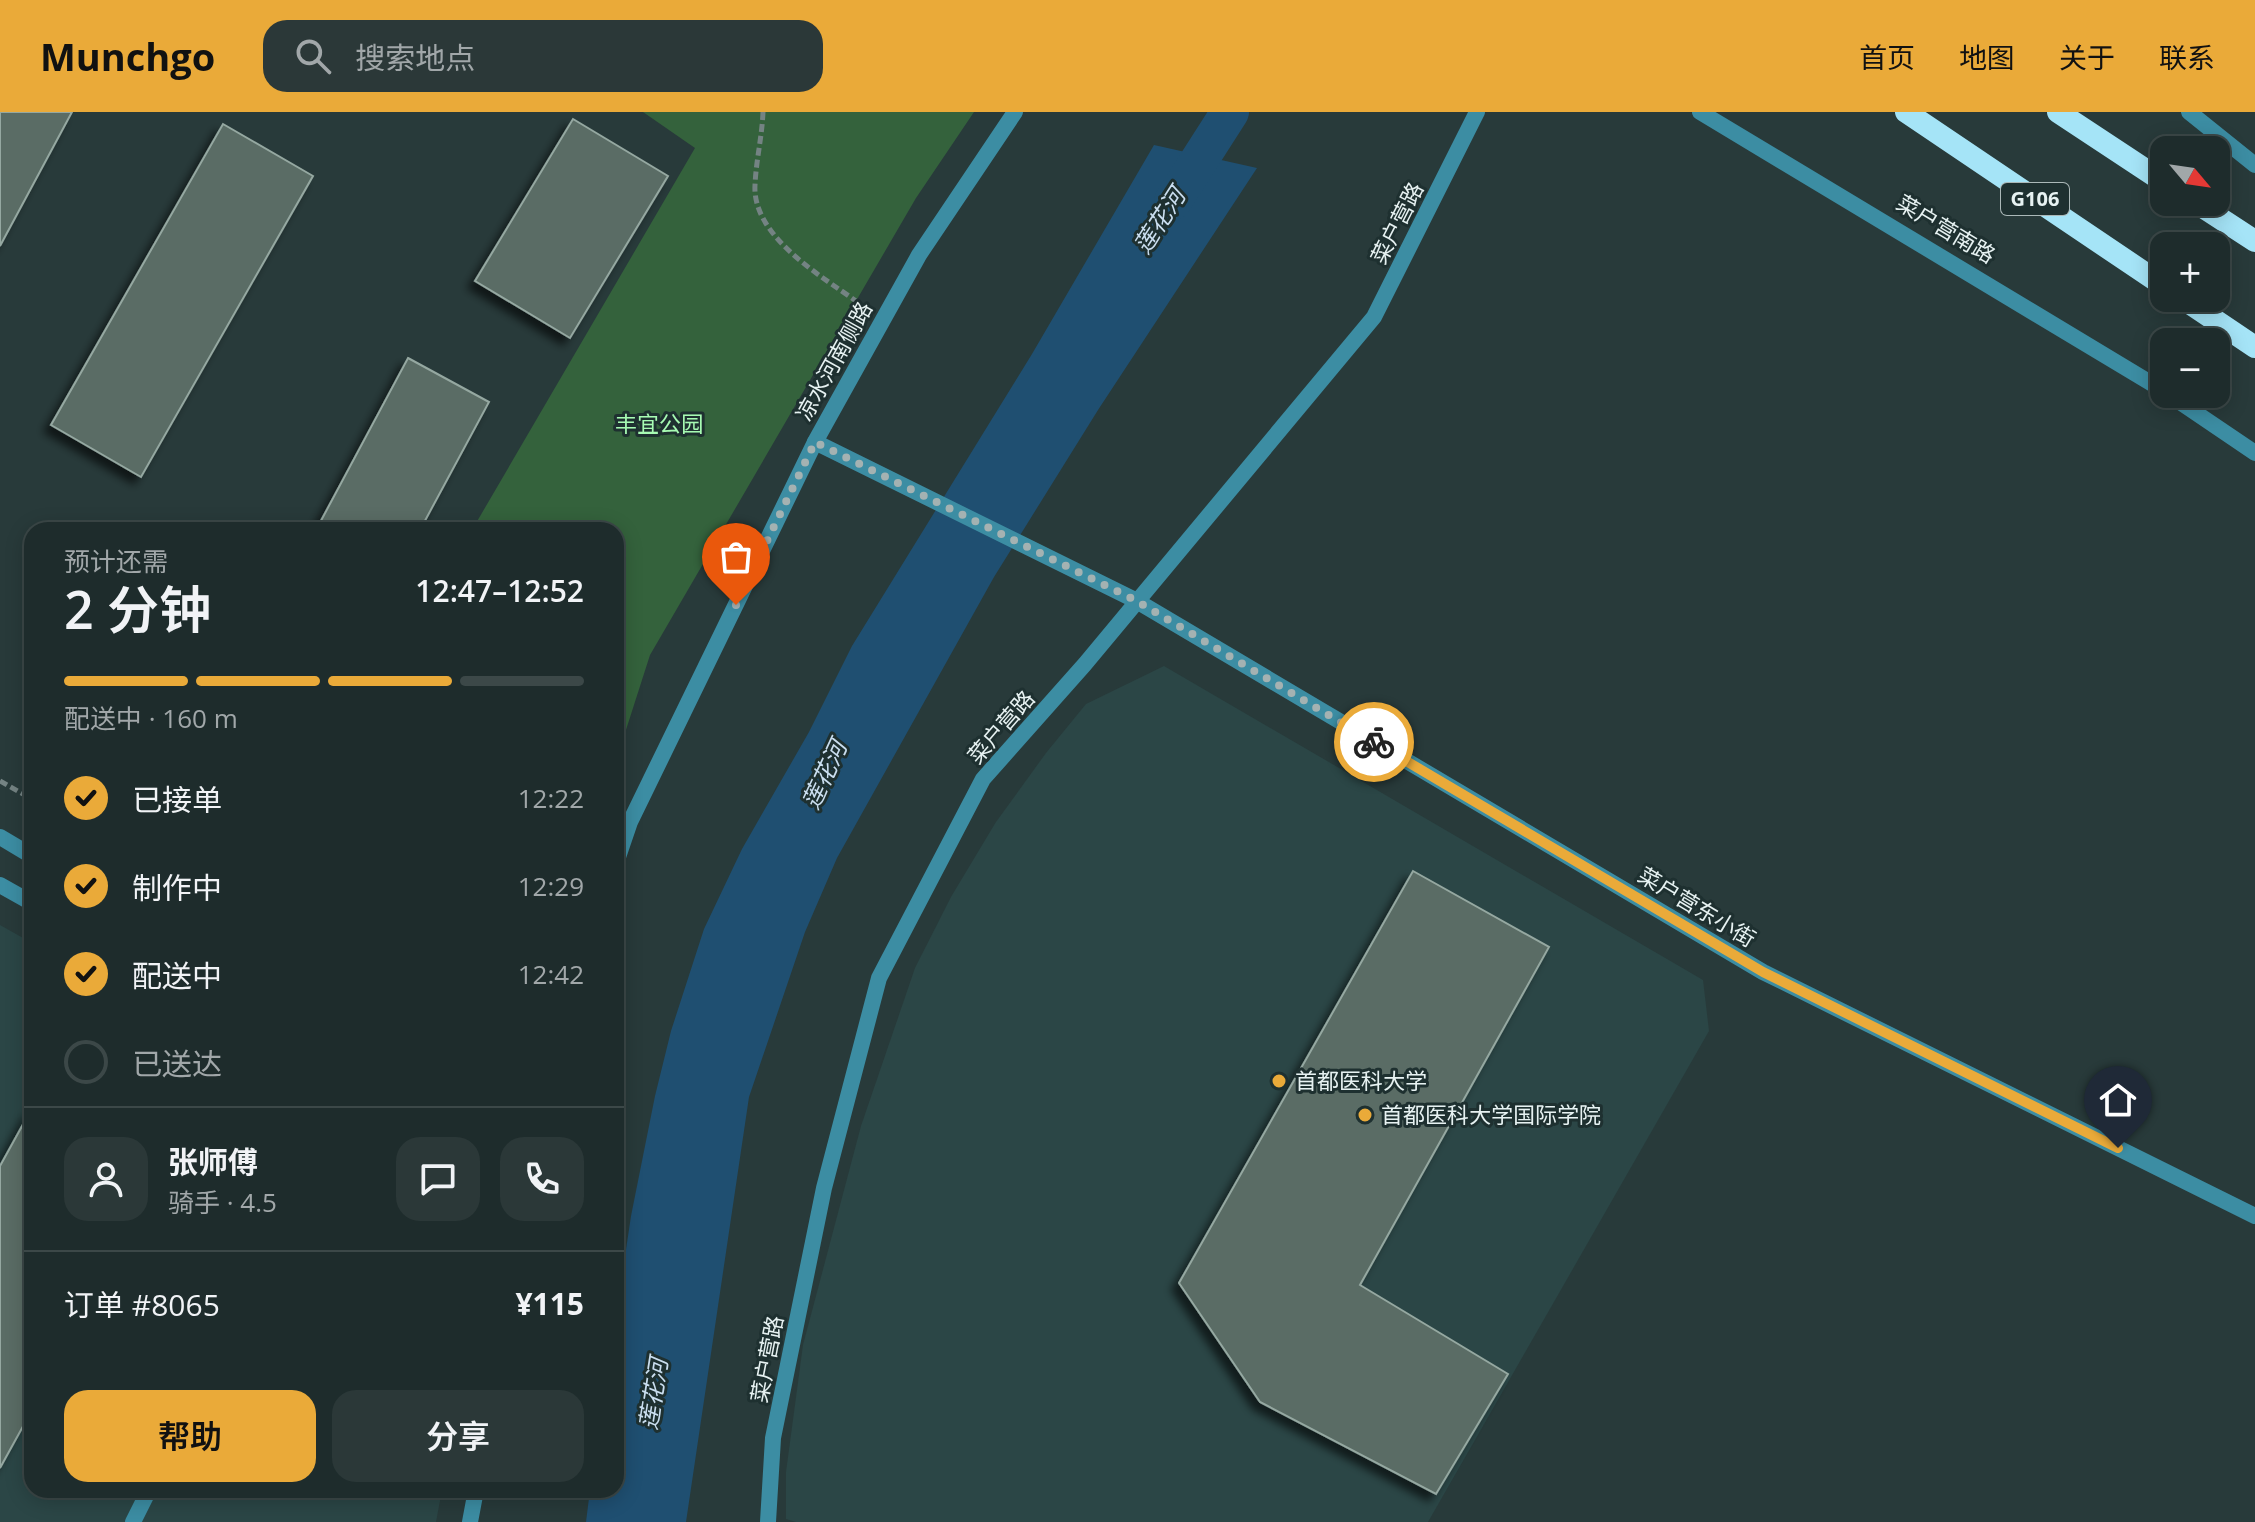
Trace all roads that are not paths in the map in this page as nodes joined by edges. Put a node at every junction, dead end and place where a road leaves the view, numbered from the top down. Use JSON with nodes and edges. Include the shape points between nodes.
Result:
{"nodes":[{"id":1,"x":1015,"y":112,"type":"edge"},
{"id":2,"x":1477,"y":112,"type":"edge"},
{"id":3,"x":1700,"y":112,"type":"edge"},
{"id":4,"x":1906,"y":112,"type":"edge"},
{"id":5,"x":2058,"y":112,"type":"edge"},
{"id":6,"x":2189,"y":112,"type":"edge"},
{"id":7,"x":2255,"y":165,"type":"edge"},
{"id":8,"x":2150,"y":173,"type":"edge"},
{"id":9,"x":2217,"y":216,"type":"edge"},
{"id":10,"x":2255,"y":241,"type":"edge"},
{"id":11,"x":2150,"y":277,"type":"edge"},
{"id":12,"x":2203,"y":312,"type":"edge"},
{"id":13,"x":2255,"y":347,"type":"edge"},
{"id":14,"x":2150,"y":383,"type":"edge"},
{"id":15,"x":2188,"y":408,"type":"edge"},
{"id":16,"x":815,"y":442,"type":"junction"},
{"id":17,"x":2255,"y":453,"type":"edge"},
{"id":18,"x":1135,"y":600,"type":"junction"},
{"id":19,"x":0,"y":837,"type":"edge"},
{"id":20,"x":624,"y":840,"type":"edge"},
{"id":21,"x":24,"y":851,"type":"edge"},
{"id":22,"x":0,"y":885,"type":"edge"},
{"id":23,"x":24,"y":898,"type":"edge"},
{"id":24,"x":2255,"y":1216,"type":"edge"},
{"id":25,"x":145,"y":1498,"type":"edge"},
{"id":26,"x":474,"y":1498,"type":"edge"},
{"id":27,"x":133,"y":1522,"type":"edge"},
{"id":28,"x":470,"y":1522,"type":"edge"},
{"id":29,"x":768,"y":1522,"type":"edge"}],
"edges":[{"from":1,"to":16,"type":"street","name":"凉水河南侧路","via":[[919,255]]},
{"from":2,"to":18,"type":"street","name":"菜户营路","via":[[1374,317]]},
{"from":3,"to":14,"type":"street","name":"菜户营南路"},
{"from":4,"to":11,"type":"highway","number":"G106"},
{"from":5,"to":8,"type":"highway"},
{"from":6,"to":7,"type":"street"},
{"from":9,"to":10,"type":"highway"},
{"from":12,"to":13,"type":"highway"},
{"from":15,"to":17,"type":"street","name":"菜户营南路"},
{"from":16,"to":18,"type":"street","name":"菜户营东小街"},
{"from":16,"to":20,"type":"street","name":"凉水河南侧路"},
{"from":18,"to":24,"type":"street","name":"菜户营东小街","via":[[1763,972]]},
{"from":18,"to":29,"type":"street","name":"菜户营路","via":[[983,779],[879,978],[817,1219],[773,1438]]},
{"from":19,"to":21,"type":"street"},
{"from":22,"to":23,"type":"street"},
{"from":25,"to":27,"type":"street"},
{"from":26,"to":28,"type":"street"}]}
